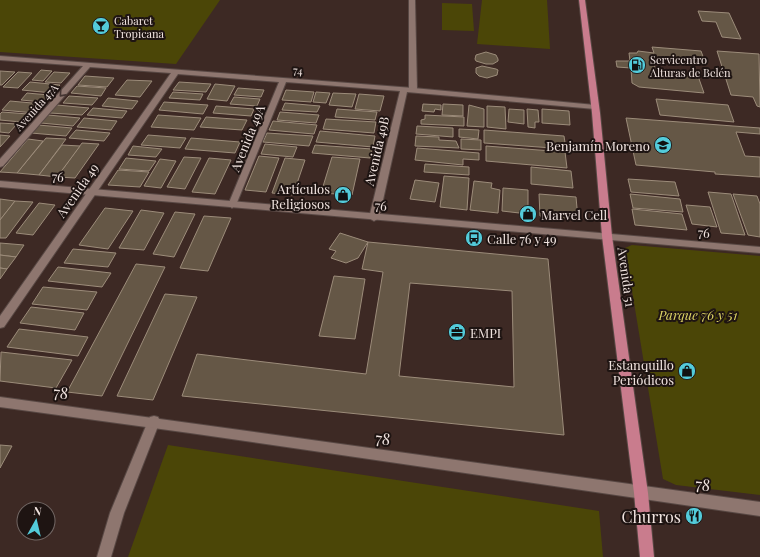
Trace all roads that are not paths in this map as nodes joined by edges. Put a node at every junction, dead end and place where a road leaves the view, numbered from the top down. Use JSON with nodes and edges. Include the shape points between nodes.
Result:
{"nodes":[{"id":1,"x":412,"y":0,"type":"edge"},
{"id":2,"x":582,"y":0,"type":"edge"},
{"id":3,"x":1,"y":59,"type":"edge"},
{"id":4,"x":88,"y":65,"type":"junction"},
{"id":5,"x":176,"y":72,"type":"junction"},
{"id":6,"x":283,"y":80,"type":"junction"},
{"id":7,"x":404,"y":90,"type":"junction"},
{"id":8,"x":413,"y":90,"type":"junction"},
{"id":9,"x":595,"y":107,"type":"junction"},
{"id":10,"x":0,"y":164,"type":"edge"},
{"id":11,"x":0,"y":184,"type":"edge"},
{"id":12,"x":92,"y":192,"type":"junction"},
{"id":13,"x":232,"y":205,"type":"junction"},
{"id":14,"x":374,"y":218,"type":"junction"},
{"id":15,"x":607,"y":236,"type":"junction"},
{"id":16,"x":760,"y":250,"type":"edge"},
{"id":17,"x":0,"y":324,"type":"edge"},
{"id":18,"x":0,"y":402,"type":"edge"},
{"id":19,"x":154,"y":421,"type":"junction"},
{"id":20,"x":640,"y":493,"type":"junction"},
{"id":21,"x":760,"y":509,"type":"edge"},
{"id":22,"x":104,"y":557,"type":"edge"},
{"id":23,"x":647,"y":557,"type":"edge"}],
"edges":[{"from":1,"to":8,"type":"street"},
{"from":2,"to":9,"type":"main road","name":"Avenida 51"},
{"from":3,"to":4,"type":"street","name":"74"},
{"from":4,"to":5,"type":"street","name":"74"},
{"from":4,"to":10,"type":"street","name":"Avenida 47A","one_way":true},
{"from":5,"to":6,"type":"street","name":"74"},
{"from":5,"to":12,"type":"street","name":"Avenida 49"},
{"from":6,"to":7,"type":"street","name":"74"},
{"from":6,"to":13,"type":"street","name":"Avenida 49A"},
{"from":7,"to":8,"type":"street","name":"74"},
{"from":7,"to":14,"type":"street","name":"Avenida 49B"},
{"from":8,"to":9,"type":"street","name":"74"},
{"from":9,"to":15,"type":"main road","name":"Avenida 51"},
{"from":11,"to":12,"type":"street","name":"76"},
{"from":12,"to":13,"type":"street","name":"76"},
{"from":12,"to":17,"type":"street","name":"Avenida 49"},
{"from":13,"to":14,"type":"street","name":"76"},
{"from":14,"to":15,"type":"street","name":"76"},
{"from":15,"to":16,"type":"street","name":"76"},
{"from":15,"to":20,"type":"main road","name":"Avenida 51"},
{"from":18,"to":19,"type":"street","name":"78"},
{"from":19,"to":20,"type":"street","name":"78"},
{"from":19,"to":22,"type":"street","via":[[117,513]]},
{"from":20,"to":21,"type":"street","name":"78"},
{"from":20,"to":23,"type":"main road","name":"Avenida 51"}]}
